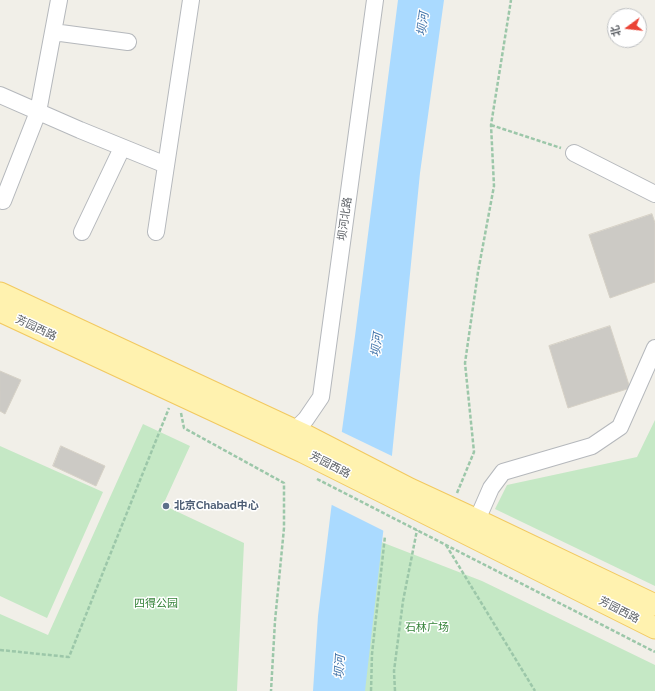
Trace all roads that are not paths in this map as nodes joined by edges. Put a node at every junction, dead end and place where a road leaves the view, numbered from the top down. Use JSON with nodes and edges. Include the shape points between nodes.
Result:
{"nodes":[{"id":1,"x":59,"y":0,"type":"edge"},
{"id":2,"x":191,"y":0,"type":"edge"},
{"id":3,"x":375,"y":0,"type":"edge"},
{"id":4,"x":53,"y":32,"type":"junction"},
{"id":5,"x":128,"y":42,"type":"dead end"},
{"id":6,"x":0,"y":95,"type":"edge"},
{"id":7,"x":38,"y":112,"type":"junction"},
{"id":8,"x":122,"y":148,"type":"junction"},
{"id":9,"x":574,"y":153,"type":"road end"},
{"id":10,"x":166,"y":166,"type":"junction"},
{"id":11,"x":655,"y":194,"type":"edge"},
{"id":12,"x":3,"y":201,"type":"dead end"},
{"id":13,"x":82,"y":232,"type":"dead end"},
{"id":14,"x":156,"y":232,"type":"dead end"},
{"id":15,"x":0,"y":293,"type":"edge"},
{"id":16,"x":0,"y":312,"type":"edge"},
{"id":17,"x":655,"y":348,"type":"edge"},
{"id":18,"x":302,"y":439,"type":"junction"},
{"id":19,"x":403,"y":504,"type":"junction"},
{"id":20,"x":477,"y":520,"type":"junction"},
{"id":21,"x":655,"y":605,"type":"edge"},
{"id":22,"x":655,"y":628,"type":"edge"}],
"edges":[{"from":1,"to":4,"type":"street"},
{"from":2,"to":10,"type":"street"},
{"from":3,"to":18,"type":"street","name":"坝河北路","via":[[320,397],[306,419]]},
{"from":4,"to":5,"type":"street"},
{"from":4,"to":7,"type":"street"},
{"from":6,"to":7,"type":"street"},
{"from":7,"to":8,"type":"street"},
{"from":7,"to":12,"type":"street"},
{"from":8,"to":10,"type":"street"},
{"from":8,"to":13,"type":"street"},
{"from":9,"to":11,"type":"street"},
{"from":10,"to":14,"type":"street"},
{"from":15,"to":18,"type":"main road","name":"芳园西路"},
{"from":16,"to":18,"type":"main road","name":"芳园西路","via":[[176,393]]},
{"from":17,"to":20,"type":"street","via":[[620,426],[592,446],[503,472],[492,488]]},
{"from":18,"to":19,"type":"main road","name":"芳园西路"},
{"from":19,"to":20,"type":"main road","name":"芳园西路","via":[[450,508]]},
{"from":19,"to":22,"type":"main road","name":"芳园西路"},
{"from":20,"to":21,"type":"main road","name":"芳园西路"}]}
